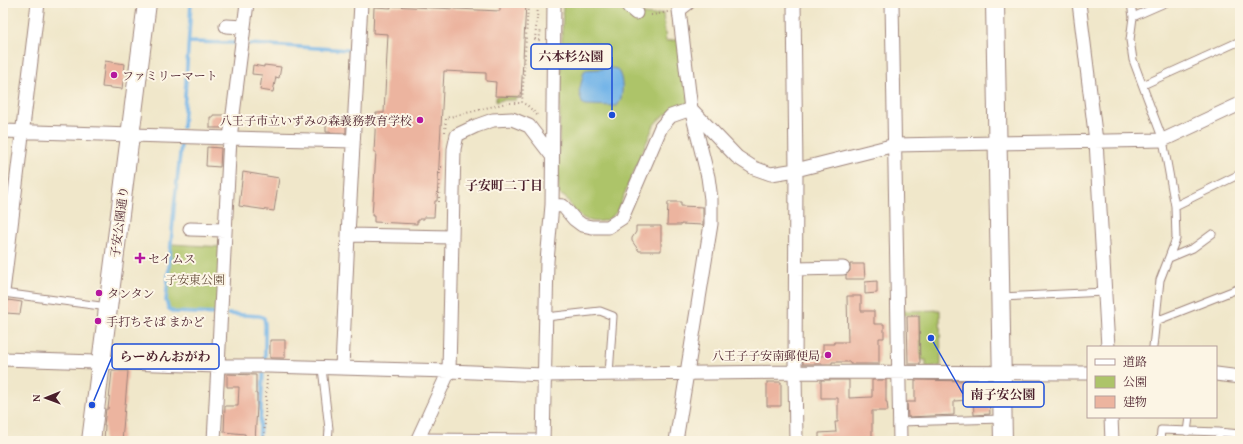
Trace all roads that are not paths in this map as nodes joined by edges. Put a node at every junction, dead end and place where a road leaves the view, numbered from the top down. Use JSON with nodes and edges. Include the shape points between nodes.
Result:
{"nodes":[{"id":1,"x":38,"y":3,"type":"edge"},
{"id":2,"x":148,"y":3,"type":"edge"},
{"id":3,"x":247,"y":3,"type":"edge"},
{"id":4,"x":361,"y":3,"type":"edge"},
{"id":5,"x":626,"y":3,"type":"edge"},
{"id":6,"x":794,"y":3,"type":"edge"},
{"id":7,"x":892,"y":3,"type":"edge"},
{"id":8,"x":995,"y":3,"type":"edge"},
{"id":9,"x":1078,"y":3,"type":"edge"},
{"id":10,"x":1131,"y":3,"type":"edge"},
{"id":11,"x":1166,"y":3,"type":"edge"},
{"id":12,"x":550,"y":5,"type":"edge"},
{"id":13,"x":678,"y":8,"type":"edge"},
{"id":14,"x":636,"y":13,"type":"road end"},
{"id":15,"x":1133,"y":17,"type":"junction"},
{"id":16,"x":226,"y":26,"type":"dead end"},
{"id":17,"x":244,"y":26,"type":"junction"},
{"id":18,"x":1240,"y":41,"type":"edge"},
{"id":19,"x":1143,"y":85,"type":"junction"},
{"id":20,"x":1240,"y":104,"type":"edge"},
{"id":21,"x":691,"y":109,"type":"junction"},
{"id":22,"x":22,"y":131,"type":"junction"},
{"id":23,"x":3,"y":132,"type":"edge"},
{"id":24,"x":131,"y":136,"type":"junction"},
{"id":25,"x":230,"y":138,"type":"junction"},
{"id":26,"x":1163,"y":140,"type":"junction"},
{"id":27,"x":353,"y":141,"type":"junction"},
{"id":28,"x":1096,"y":141,"type":"junction"},
{"id":29,"x":997,"y":143,"type":"junction"},
{"id":30,"x":895,"y":145,"type":"junction"},
{"id":31,"x":552,"y":156,"type":"junction"},
{"id":32,"x":796,"y":170,"type":"junction"},
{"id":33,"x":1240,"y":174,"type":"edge"},
{"id":34,"x":552,"y":205,"type":"junction"},
{"id":35,"x":1175,"y":206,"type":"junction"},
{"id":36,"x":190,"y":229,"type":"dead end"},
{"id":37,"x":225,"y":230,"type":"junction"},
{"id":38,"x":1212,"y":234,"type":"dead end"},
{"id":39,"x":348,"y":235,"type":"junction"},
{"id":40,"x":452,"y":237,"type":"junction"},
{"id":41,"x":6,"y":248,"type":"edge"},
{"id":42,"x":1169,"y":258,"type":"junction"},
{"id":43,"x":843,"y":268,"type":"dead end"},
{"id":44,"x":796,"y":269,"type":"junction"},
{"id":45,"x":1240,"y":288,"type":"edge"},
{"id":46,"x":1105,"y":292,"type":"junction"},
{"id":47,"x":3,"y":293,"type":"edge"},
{"id":48,"x":1000,"y":297,"type":"junction"},
{"id":49,"x":108,"y":307,"type":"junction"},
{"id":50,"x":546,"y":317,"type":"junction"},
{"id":51,"x":1156,"y":321,"type":"junction"},
{"id":52,"x":1108,"y":346,"type":"edge"},
{"id":53,"x":1153,"y":346,"type":"edge"},
{"id":54,"x":3,"y":359,"type":"edge"},
{"id":55,"x":101,"y":361,"type":"junction"},
{"id":56,"x":218,"y":366,"type":"junction"},
{"id":57,"x":322,"y":368,"type":"junction"},
{"id":58,"x":342,"y":368,"type":"junction"},
{"id":59,"x":449,"y":371,"type":"junction"},
{"id":60,"x":795,"y":372,"type":"junction"},
{"id":61,"x":1002,"y":372,"type":"junction"},
{"id":62,"x":898,"y":373,"type":"junction"},
{"id":63,"x":1087,"y":373,"type":"edge"},
{"id":64,"x":609,"y":374,"type":"junction"},
{"id":65,"x":688,"y":374,"type":"junction"},
{"id":66,"x":1217,"y":374,"type":"edge"},
{"id":67,"x":544,"y":375,"type":"junction"},
{"id":68,"x":1240,"y":377,"type":"edge"},
{"id":69,"x":1111,"y":418,"type":"edge"},
{"id":70,"x":1189,"y":418,"type":"edge"},
{"id":71,"x":1002,"y":419,"type":"junction"},
{"id":72,"x":899,"y":422,"type":"junction"},
{"id":73,"x":1187,"y":432,"type":"junction"},
{"id":74,"x":1219,"y":432,"type":"junction"},
{"id":75,"x":1240,"y":434,"type":"edge"},
{"id":76,"x":418,"y":439,"type":"edge"},
{"id":77,"x":543,"y":440,"type":"edge"},
{"id":78,"x":91,"y":441,"type":"edge"},
{"id":79,"x":214,"y":441,"type":"edge"},
{"id":80,"x":328,"y":441,"type":"edge"},
{"id":81,"x":676,"y":441,"type":"edge"},
{"id":82,"x":796,"y":441,"type":"edge"},
{"id":83,"x":900,"y":441,"type":"edge"},
{"id":84,"x":1003,"y":441,"type":"edge"},
{"id":85,"x":1112,"y":441,"type":"edge"},
{"id":86,"x":1160,"y":441,"type":"edge"},
{"id":87,"x":1218,"y":441,"type":"edge"}],
"edges":[{"from":1,"to":22,"type":"street"},
{"from":2,"to":24,"type":"street","name":"子安公園通り"},
{"from":3,"to":17,"type":"street"},
{"from":4,"to":27,"type":"street"},
{"from":5,"to":14,"type":"street"},
{"from":6,"to":32,"type":"street"},
{"from":7,"to":30,"type":"street"},
{"from":8,"to":29,"type":"street"},
{"from":9,"to":28,"type":"street"},
{"from":10,"to":15,"type":"lane"},
{"from":11,"to":15,"type":"lane"},
{"from":12,"to":31,"type":"street"},
{"from":13,"to":21,"type":"street"},
{"from":15,"to":19,"type":"lane","via":[[1130,40],[1133,60]]},
{"from":16,"to":17,"type":"street"},
{"from":17,"to":25,"type":"street"},
{"from":18,"to":19,"type":"lane"},
{"from":19,"to":26,"type":"lane"},
{"from":20,"to":26,"type":"street"},
{"from":21,"to":32,"type":"street","via":[[737,157],[754,168],[771,174]]},
{"from":21,"to":34,"type":"street","via":[[671,116],[661,127],[622,218],[608,226],[592,227],[582,225],[563,206]]},
{"from":21,"to":65,"type":"street","via":[[708,177],[711,224]]},
{"from":22,"to":23,"type":"street"},
{"from":22,"to":24,"type":"street"},
{"from":22,"to":41,"type":"street"},
{"from":24,"to":25,"type":"street"},
{"from":24,"to":49,"type":"street","name":"子安公園通り"},
{"from":25,"to":27,"type":"street"},
{"from":25,"to":37,"type":"street"},
{"from":26,"to":28,"type":"street"},
{"from":26,"to":35,"type":"lane"},
{"from":27,"to":39,"type":"street"},
{"from":28,"to":29,"type":"street"},
{"from":28,"to":46,"type":"street"},
{"from":29,"to":30,"type":"street"},
{"from":29,"to":48,"type":"street"},
{"from":30,"to":32,"type":"street"},
{"from":30,"to":62,"type":"street"},
{"from":31,"to":34,"type":"street"},
{"from":31,"to":40,"type":"street","via":[[529,126],[512,119],[493,120],[457,135],[454,149]]},
{"from":32,"to":44,"type":"street"},
{"from":33,"to":35,"type":"lane"},
{"from":34,"to":50,"type":"street"},
{"from":35,"to":42,"type":"lane","via":[[1176,240]]},
{"from":36,"to":37,"type":"street"},
{"from":37,"to":56,"type":"street"},
{"from":38,"to":42,"type":"lane","via":[[1193,248]]},
{"from":39,"to":40,"type":"street"},
{"from":39,"to":58,"type":"street"},
{"from":40,"to":59,"type":"street"},
{"from":41,"to":47,"type":"street"},
{"from":42,"to":51,"type":"lane","via":[[1160,280]]},
{"from":43,"to":44,"type":"street"},
{"from":44,"to":60,"type":"street"},
{"from":45,"to":51,"type":"lane"},
{"from":46,"to":48,"type":"lane"},
{"from":46,"to":52,"type":"street"},
{"from":47,"to":49,"type":"lane"},
{"from":48,"to":61,"type":"street"},
{"from":49,"to":55,"type":"street","name":"子安公園通り"},
{"from":50,"to":64,"type":"lane","via":[[600,311],[613,316]]},
{"from":50,"to":67,"type":"street"},
{"from":51,"to":53,"type":"lane"},
{"from":54,"to":55,"type":"street"},
{"from":55,"to":56,"type":"street"},
{"from":55,"to":78,"type":"street","name":"子安公園通り"},
{"from":56,"to":57,"type":"street"},
{"from":56,"to":79,"type":"street"},
{"from":57,"to":58,"type":"street"},
{"from":57,"to":80,"type":"lane"},
{"from":58,"to":59,"type":"street"},
{"from":59,"to":67,"type":"street"},
{"from":59,"to":76,"type":"street"},
{"from":60,"to":62,"type":"street"},
{"from":60,"to":65,"type":"street"},
{"from":60,"to":82,"type":"street"},
{"from":61,"to":62,"type":"street"},
{"from":61,"to":63,"type":"street"},
{"from":61,"to":71,"type":"street"},
{"from":62,"to":72,"type":"street"},
{"from":64,"to":65,"type":"street"},
{"from":64,"to":67,"type":"street"},
{"from":65,"to":81,"type":"street"},
{"from":66,"to":68,"type":"street"},
{"from":67,"to":77,"type":"street"},
{"from":69,"to":85,"type":"street"},
{"from":70,"to":73,"type":"lane"},
{"from":71,"to":72,"type":"lane"},
{"from":71,"to":84,"type":"street"},
{"from":72,"to":83,"type":"street"},
{"from":73,"to":74,"type":"lane"},
{"from":73,"to":86,"type":"lane","via":[[1160,430]]},
{"from":74,"to":75,"type":"lane"},
{"from":74,"to":87,"type":"lane"},
{"from":76,"to":77,"type":"lane"}]}
